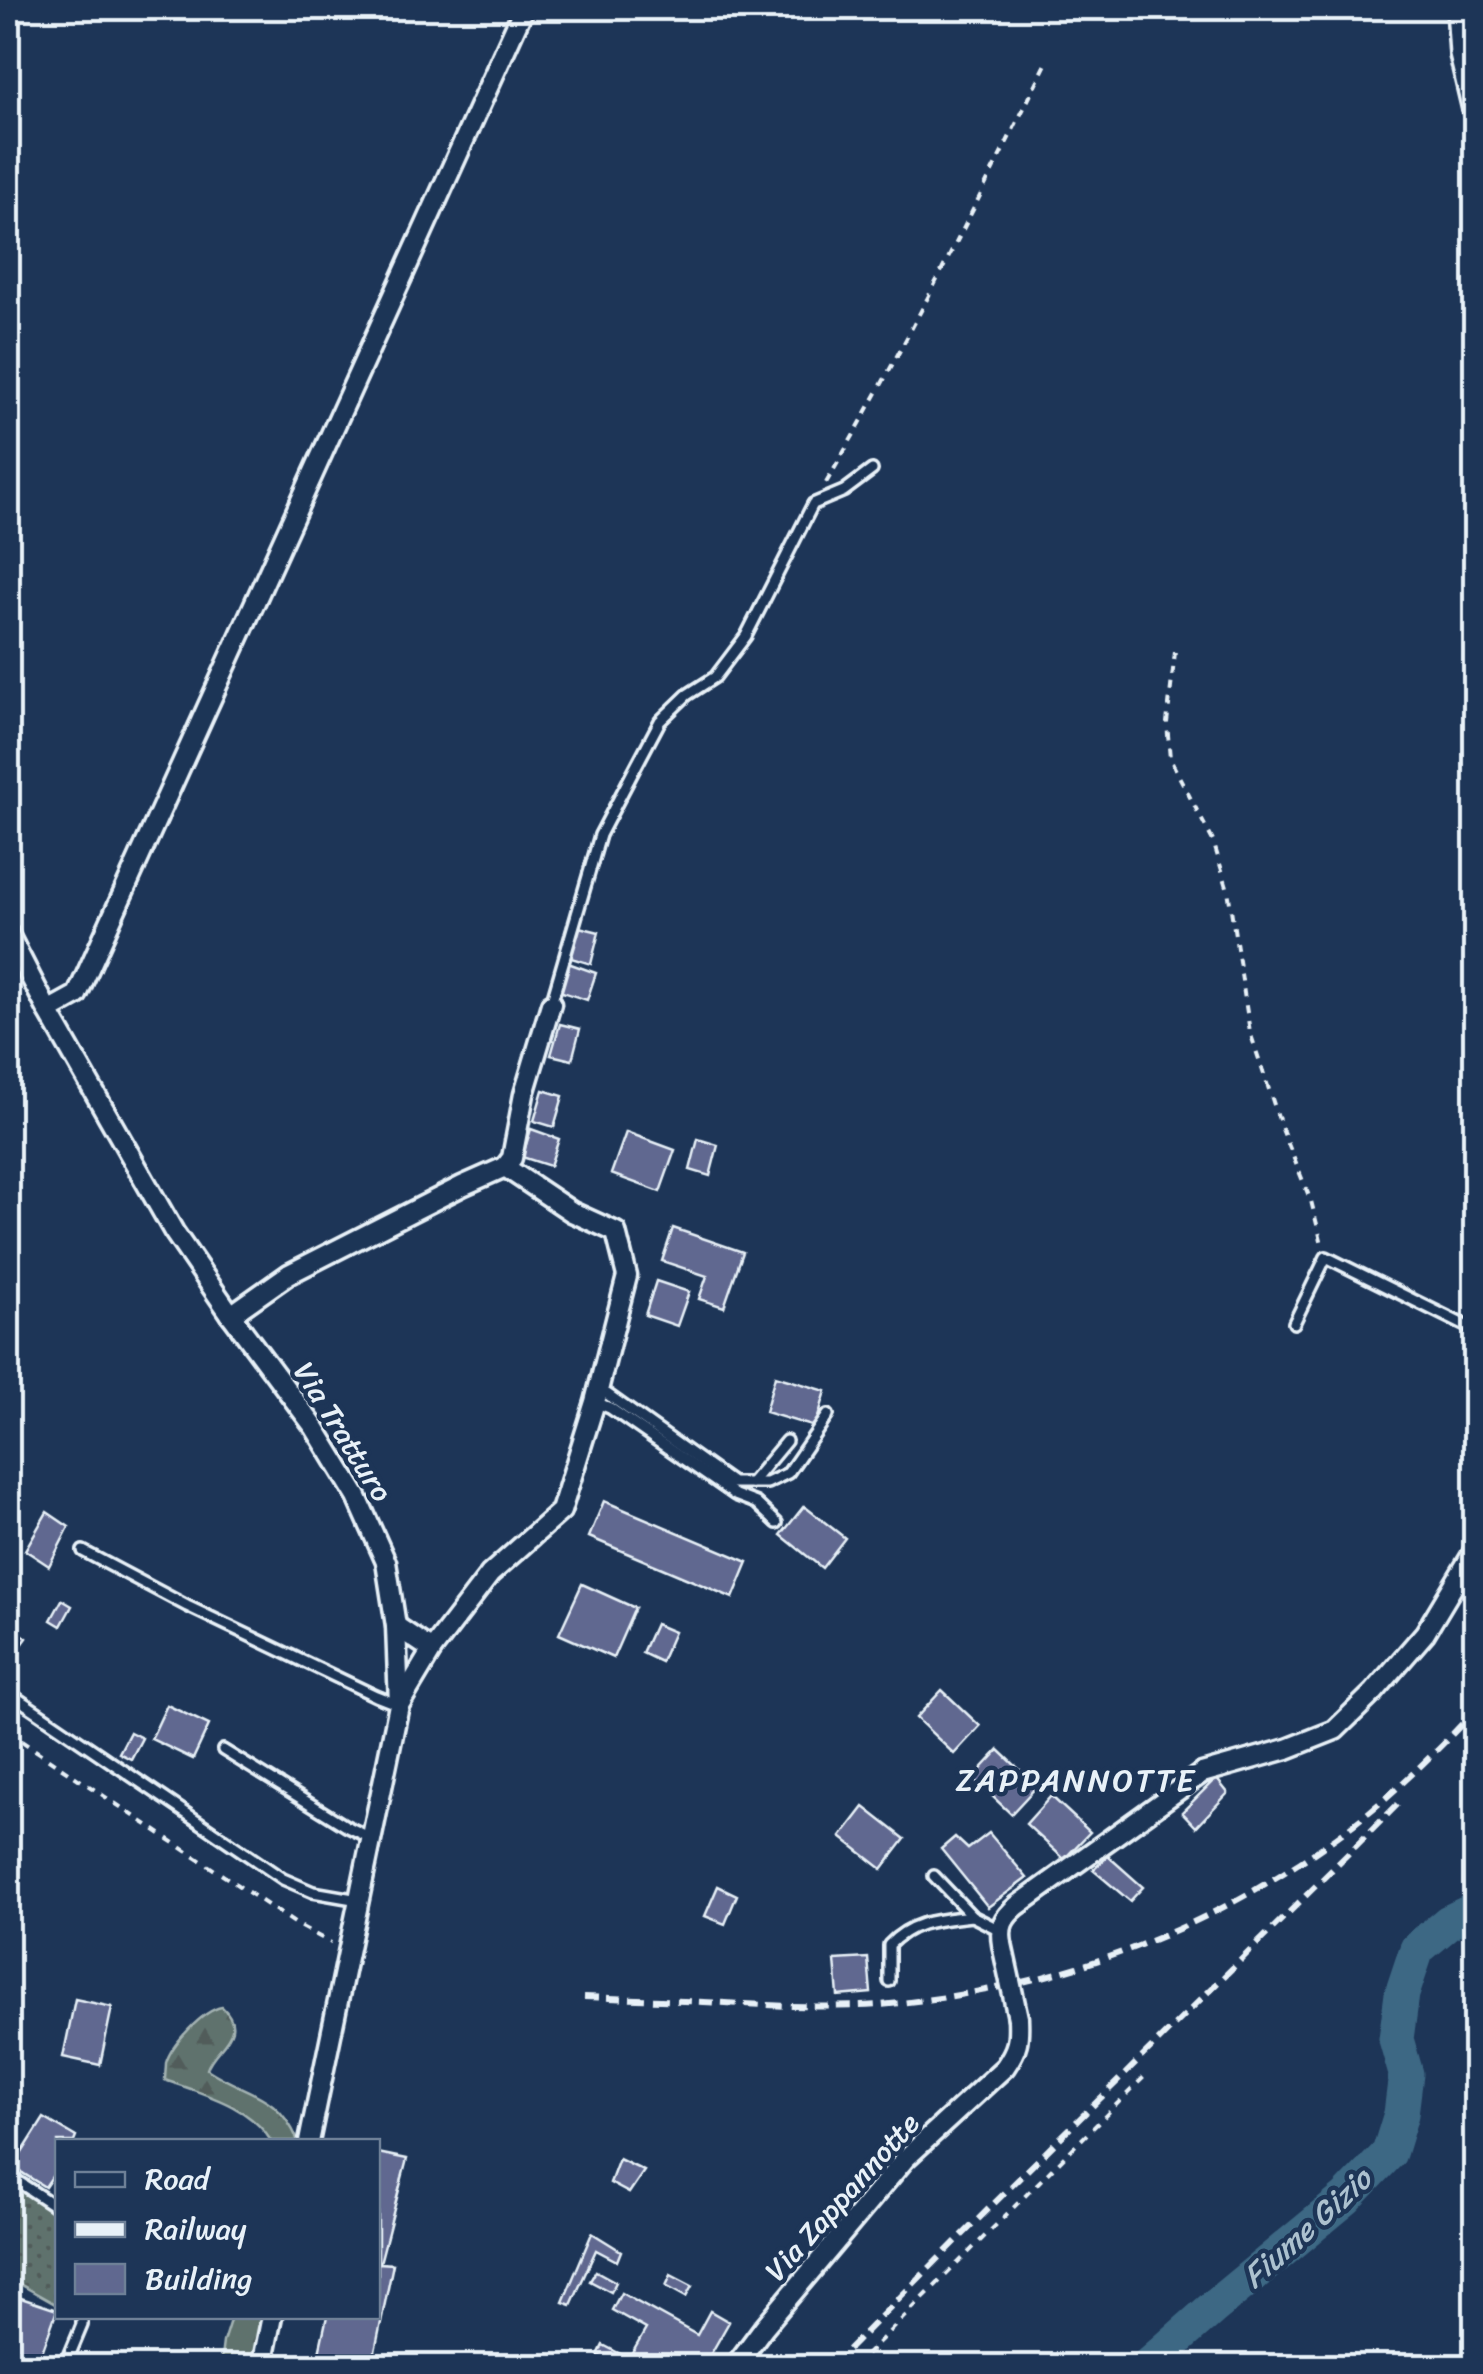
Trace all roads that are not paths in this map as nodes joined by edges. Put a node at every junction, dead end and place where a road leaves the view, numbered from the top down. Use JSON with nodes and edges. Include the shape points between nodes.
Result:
{"nodes":[{"id":1,"x":524,"y":8,"type":"edge"},
{"id":2,"x":1460,"y":8,"type":"edge"},
{"id":3,"x":1476,"y":109,"type":"edge"},
{"id":4,"x":872,"y":470,"type":"dead end"},
{"id":5,"x":8,"y":933,"type":"edge"},
{"id":6,"x":551,"y":1004,"type":"joint"},
{"id":7,"x":48,"y":1011,"type":"junction"},
{"id":8,"x":505,"y":1167,"type":"junction"},
{"id":9,"x":231,"y":1315,"type":"junction"},
{"id":10,"x":1294,"y":1323,"type":"dead end"},
{"id":11,"x":1476,"y":1331,"type":"edge"},
{"id":12,"x":596,"y":1395,"type":"junction"},
{"id":13,"x":828,"y":1416,"type":"dead end"},
{"id":14,"x":786,"y":1441,"type":"dead end"},
{"id":15,"x":751,"y":1483,"type":"junction"},
{"id":16,"x":777,"y":1523,"type":"dead end"},
{"id":17,"x":1476,"y":1548,"type":"edge"},
{"id":18,"x":84,"y":1552,"type":"dead end"},
{"id":19,"x":396,"y":1626,"type":"junction"},
{"id":20,"x":432,"y":1650,"type":"junction"},
{"id":21,"x":8,"y":1692,"type":"edge"},
{"id":22,"x":399,"y":1705,"type":"junction"},
{"id":23,"x":222,"y":1750,"type":"dead end"},
{"id":24,"x":372,"y":1838,"type":"junction"},
{"id":25,"x":934,"y":1876,"type":"dead end"},
{"id":26,"x":358,"y":1900,"type":"junction"},
{"id":27,"x":972,"y":1916,"type":"junction"},
{"id":28,"x":1001,"y":1937,"type":"junction"},
{"id":29,"x":890,"y":1981,"type":"dead end"},
{"id":30,"x":309,"y":2139,"type":"edge"},
{"id":31,"x":8,"y":2175,"type":"edge"},
{"id":32,"x":55,"y":2206,"type":"edge"},
{"id":33,"x":82,"y":2319,"type":"edge"},
{"id":34,"x":271,"y":2319,"type":"edge"},
{"id":35,"x":65,"y":2366,"type":"edge"},
{"id":36,"x":262,"y":2366,"type":"edge"},
{"id":37,"x":736,"y":2366,"type":"edge"}],
"edges":[{"from":1,"to":7,"type":"street","via":[[77,995]]},
{"from":2,"to":3,"type":"main road"},
{"from":4,"to":6,"type":"lane","via":[[813,504],[746,636],[714,676],[660,721],[600,835]]},
{"from":5,"to":7,"type":"street","name":"Via Tratturo"},
{"from":6,"to":8,"type":"street"},
{"from":7,"to":9,"type":"street","name":"Via Tratturo","via":[[174,1232]]},
{"from":8,"to":9,"type":"street","via":[[289,1274]]},
{"from":8,"to":12,"type":"street","via":[[616,1232],[627,1276]]},
{"from":9,"to":19,"type":"street","name":"Via Tratturo","via":[[357,1497],[386,1562]]},
{"from":10,"to":11,"type":"lane","via":[[1326,1257]]},
{"from":12,"to":15,"type":"lane","via":[[732,1483]]},
{"from":12,"to":16,"type":"lane"},
{"from":12,"to":20,"type":"street","via":[[561,1510],[490,1574]]},
{"from":13,"to":15,"type":"lane","via":[[788,1473]]},
{"from":14,"to":15,"type":"lane"},
{"from":17,"to":28,"type":"street","via":[[1425,1633],[1335,1730],[1202,1773],[1017,1906],[1006,1916]]},
{"from":18,"to":22,"type":"lane"},
{"from":19,"to":20,"type":"street"},
{"from":19,"to":22,"type":"street","name":"Via Tratturo"},
{"from":20,"to":22,"type":"street"},
{"from":21,"to":26,"type":"lane","via":[[283,1879]]},
{"from":22,"to":24,"type":"street","name":"Via Tratturo"},
{"from":23,"to":24,"type":"lane"},
{"from":24,"to":26,"type":"street","name":"Via Tratturo"},
{"from":25,"to":27,"type":"lane"},
{"from":26,"to":30,"type":"street","name":"Via Tratturo"},
{"from":27,"to":28,"type":"lane"},
{"from":27,"to":29,"type":"lane","via":[[931,1920],[902,1932],[889,1945]]},
{"from":28,"to":37,"type":"street","name":"Via Zappannotte","bridge":true,"via":[[1018,2018],[1015,2052],[904,2159]]},
{"from":31,"to":32,"type":"lane"},
{"from":33,"to":35,"type":"lane"},
{"from":34,"to":36,"type":"street"}]}
